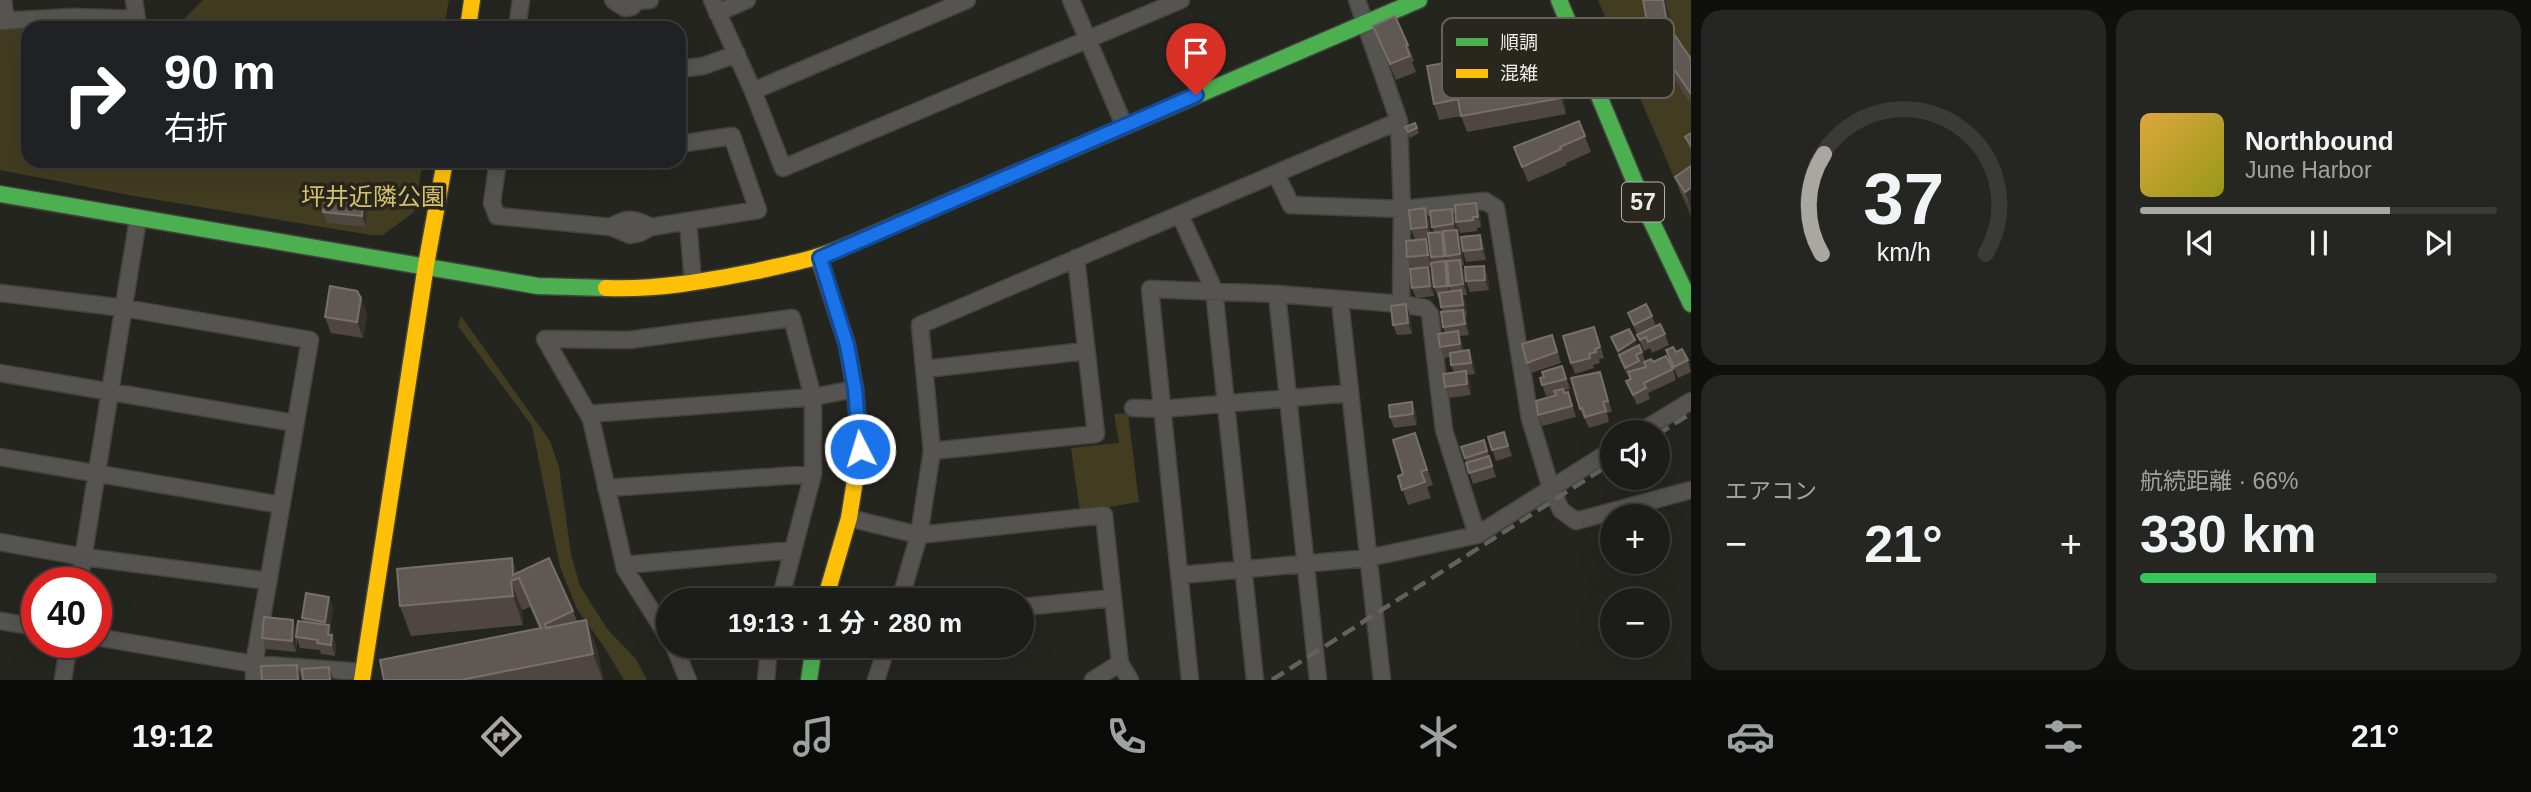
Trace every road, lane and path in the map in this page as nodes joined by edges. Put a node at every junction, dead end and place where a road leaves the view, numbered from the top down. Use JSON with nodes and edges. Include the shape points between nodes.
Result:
{"nodes":[{"id":1,"x":4,"y":0,"type":"edge"},
{"id":2,"x":70,"y":0,"type":"edge"},
{"id":3,"x":134,"y":0,"type":"edge"},
{"id":4,"x":472,"y":0,"type":"edge"},
{"id":5,"x":521,"y":0,"type":"edge"},
{"id":6,"x":613,"y":0,"type":"edge"},
{"id":7,"x":641,"y":0,"type":"edge"},
{"id":8,"x":747,"y":0,"type":"edge"},
{"id":9,"x":967,"y":0,"type":"edge"},
{"id":10,"x":1071,"y":0,"type":"edge"},
{"id":11,"x":1181,"y":0,"type":"edge"},
{"id":12,"x":1357,"y":0,"type":"edge"},
{"id":13,"x":1419,"y":0,"type":"edge"},
{"id":14,"x":1559,"y":0,"type":"edge"},
{"id":15,"x":715,"y":6,"type":"edge"},
{"id":16,"x":73,"y":17,"type":"junction"},
{"id":17,"x":1567,"y":18,"type":"edge"},
{"id":18,"x":3,"y":21,"type":"edge"},
{"id":19,"x":469,"y":21,"type":"edge"},
{"id":20,"x":518,"y":21,"type":"edge"},
{"id":21,"x":1364,"y":24,"type":"junction"},
{"id":22,"x":1088,"y":41,"type":"junction"},
{"id":23,"x":737,"y":54,"type":"junction"},
{"id":24,"x":686,"y":68,"type":"edge"},
{"id":25,"x":753,"y":91,"type":"junction"},
{"id":26,"x":1600,"y":98,"type":"edge"},
{"id":27,"x":1399,"y":121,"type":"junction"},
{"id":28,"x":1124,"y":125,"type":"junction"},
{"id":29,"x":686,"y":143,"type":"edge"},
{"id":30,"x":444,"y":168,"type":"edge"},
{"id":31,"x":497,"y":168,"type":"edge"},
{"id":32,"x":1276,"y":174,"type":"junction"},
{"id":33,"x":0,"y":194,"type":"edge"},
{"id":34,"x":1402,"y":209,"type":"junction"},
{"id":35,"x":1180,"y":215,"type":"junction"},
{"id":36,"x":138,"y":219,"type":"junction"},
{"id":37,"x":688,"y":221,"type":"junction"},
{"id":38,"x":820,"y":258,"type":"junction"},
{"id":39,"x":1076,"y":258,"type":"junction"},
{"id":40,"x":426,"y":265,"type":"junction"},
{"id":41,"x":693,"y":282,"type":"junction"},
{"id":42,"x":1214,"y":290,"type":"junction"},
{"id":43,"x":0,"y":293,"type":"edge"},
{"id":44,"x":1277,"y":294,"type":"junction"},
{"id":45,"x":1401,"y":304,"type":"junction"},
{"id":46,"x":1691,"y":304,"type":"edge"},
{"id":47,"x":124,"y":308,"type":"junction"},
{"id":48,"x":1341,"y":310,"type":"dead end"},
{"id":49,"x":1086,"y":351,"type":"junction"},
{"id":50,"x":925,"y":369,"type":"junction"},
{"id":51,"x":0,"y":373,"type":"edge"},
{"id":52,"x":855,"y":389,"type":"junction"},
{"id":53,"x":110,"y":392,"type":"junction"},
{"id":54,"x":1350,"y":393,"type":"junction"},
{"id":55,"x":813,"y":397,"type":"junction"},
{"id":56,"x":1289,"y":399,"type":"junction"},
{"id":57,"x":1691,"y":401,"type":"edge"},
{"id":58,"x":1225,"y":404,"type":"junction"},
{"id":59,"x":1133,"y":408,"type":"dead end"},
{"id":60,"x":1162,"y":409,"type":"junction"},
{"id":61,"x":588,"y":414,"type":"junction"},
{"id":62,"x":1660,"y":420,"type":"edge"},
{"id":63,"x":294,"y":423,"type":"junction"},
{"id":64,"x":932,"y":451,"type":"junction"},
{"id":65,"x":0,"y":457,"type":"edge"},
{"id":66,"x":1600,"y":457,"type":"edge"},
{"id":67,"x":813,"y":474,"type":"junction"},
{"id":68,"x":97,"y":475,"type":"junction"},
{"id":69,"x":607,"y":488,"type":"junction"},
{"id":70,"x":1551,"y":488,"type":"junction"},
{"id":71,"x":1691,"y":490,"type":"edge"},
{"id":72,"x":281,"y":505,"type":"junction"},
{"id":73,"x":849,"y":518,"type":"junction"},
{"id":74,"x":919,"y":535,"type":"junction"},
{"id":75,"x":1476,"y":535,"type":"junction"},
{"id":76,"x":0,"y":542,"type":"edge"},
{"id":77,"x":792,"y":550,"type":"junction"},
{"id":78,"x":84,"y":556,"type":"junction"},
{"id":79,"x":1368,"y":558,"type":"junction"},
{"id":80,"x":1306,"y":564,"type":"junction"},
{"id":81,"x":624,"y":565,"type":"junction"},
{"id":82,"x":82,"y":567,"type":"edge"},
{"id":83,"x":1242,"y":570,"type":"junction"},
{"id":84,"x":1180,"y":575,"type":"junction"},
{"id":85,"x":268,"y":581,"type":"junction"},
{"id":86,"x":783,"y":588,"type":"edge"},
{"id":87,"x":829,"y":588,"type":"edge"},
{"id":88,"x":904,"y":588,"type":"edge"},
{"id":89,"x":1112,"y":598,"type":"junction"},
{"id":90,"x":1034,"y":606,"type":"edge"},
{"id":91,"x":656,"y":617,"type":"edge"},
{"id":92,"x":0,"y":621,"type":"edge"},
{"id":93,"x":21,"y":624,"type":"edge"},
{"id":94,"x":112,"y":641,"type":"edge"},
{"id":95,"x":66,"y":658,"type":"edge"},
{"id":96,"x":679,"y":658,"type":"edge"},
{"id":97,"x":768,"y":658,"type":"edge"},
{"id":98,"x":812,"y":658,"type":"edge"},
{"id":99,"x":883,"y":658,"type":"edge"},
{"id":100,"x":1119,"y":663,"type":"junction"},
{"id":101,"x":254,"y":672,"type":"edge"},
{"id":102,"x":362,"y":676,"type":"edge"},
{"id":103,"x":1252,"y":679,"type":"edge"},
{"id":104,"x":62,"y":680,"type":"edge"},
{"id":105,"x":688,"y":680,"type":"edge"},
{"id":106,"x":766,"y":680,"type":"edge"},
{"id":107,"x":809,"y":680,"type":"edge"},
{"id":108,"x":876,"y":680,"type":"edge"},
{"id":109,"x":1093,"y":680,"type":"edge"},
{"id":110,"x":1130,"y":680,"type":"edge"},
{"id":111,"x":1190,"y":680,"type":"edge"},
{"id":112,"x":1318,"y":680,"type":"edge"},
{"id":113,"x":1382,"y":680,"type":"edge"}],
"edges":[{"from":1,"to":18,"type":"street"},
{"from":2,"to":16,"type":"street"},
{"from":3,"to":16,"type":"street","via":[[137,19]]},
{"from":4,"to":19,"type":"street"},
{"from":5,"to":20,"type":"street"},
{"from":6,"to":7,"type":"street","via":[[625,8]]},
{"from":8,"to":15,"type":"street"},
{"from":9,"to":25,"type":"street"},
{"from":10,"to":22,"type":"street"},
{"from":11,"to":22,"type":"street"},
{"from":12,"to":21,"type":"street"},
{"from":13,"to":21,"type":"street"},
{"from":14,"to":17,"type":"street","number":"57"},
{"from":15,"to":23,"type":"street"},
{"from":16,"to":18,"type":"street"},
{"from":21,"to":27,"type":"street"},
{"from":21,"to":28,"type":"street"},
{"from":22,"to":25,"type":"street","via":[[783,168]]},
{"from":22,"to":28,"type":"street"},
{"from":23,"to":24,"type":"street"},
{"from":23,"to":25,"type":"street"},
{"from":26,"to":46,"type":"street","number":"57"},
{"from":27,"to":32,"type":"street"},
{"from":27,"to":34,"type":"street"},
{"from":28,"to":38,"type":"street"},
{"from":29,"to":37,"type":"street","via":[[732,136],[758,210]]},
{"from":30,"to":40,"type":"street"},
{"from":31,"to":37,"type":"street","via":[[492,203],[497,216],[611,227],[629,218],[651,227]]},
{"from":32,"to":34,"type":"street","via":[[1291,205]]},
{"from":32,"to":35,"type":"street"},
{"from":33,"to":36,"type":"street"},
{"from":34,"to":45,"type":"street"},
{"from":34,"to":70,"type":"street","via":[[1485,201],[1496,208],[1530,419]]},
{"from":35,"to":39,"type":"street"},
{"from":35,"to":42,"type":"street"},
{"from":36,"to":40,"type":"street"},
{"from":36,"to":47,"type":"street"},
{"from":37,"to":41,"type":"street"},
{"from":38,"to":41,"type":"street"},
{"from":38,"to":52,"type":"street","via":[[847,345]]},
{"from":39,"to":49,"type":"street"},
{"from":39,"to":50,"type":"street","via":[[920,325]]},
{"from":40,"to":41,"type":"street","via":[[538,286],[638,289]]},
{"from":40,"to":102,"type":"street"},
{"from":42,"to":44,"type":"street"},
{"from":42,"to":58,"type":"street"},
{"from":42,"to":60,"type":"street","via":[[1150,289]]},
{"from":43,"to":47,"type":"street"},
{"from":44,"to":45,"type":"street"},
{"from":44,"to":56,"type":"street"},
{"from":45,"to":75,"type":"street","via":[[1425,308],[1430,314],[1444,430]]},
{"from":47,"to":53,"type":"street"},
{"from":47,"to":63,"type":"street","via":[[310,340]]},
{"from":48,"to":54,"type":"street"},
{"from":49,"to":50,"type":"street"},
{"from":49,"to":64,"type":"street","via":[[1096,434]]},
{"from":50,"to":64,"type":"street"},
{"from":51,"to":53,"type":"street"},
{"from":52,"to":55,"type":"street"},
{"from":52,"to":73,"type":"street","via":[[860,449]]},
{"from":53,"to":63,"type":"street"},
{"from":53,"to":68,"type":"street"},
{"from":54,"to":56,"type":"street"},
{"from":54,"to":79,"type":"street"},
{"from":55,"to":61,"type":"street"},
{"from":55,"to":61,"type":"street","via":[[792,318],[629,340],[545,339]]},
{"from":55,"to":67,"type":"street"},
{"from":56,"to":58,"type":"street"},
{"from":56,"to":80,"type":"street"},
{"from":57,"to":62,"type":"street"},
{"from":58,"to":60,"type":"street"},
{"from":58,"to":83,"type":"street"},
{"from":59,"to":60,"type":"street"},
{"from":60,"to":84,"type":"street"},
{"from":61,"to":69,"type":"street"},
{"from":63,"to":72,"type":"street"},
{"from":64,"to":74,"type":"street"},
{"from":65,"to":68,"type":"street"},
{"from":66,"to":70,"type":"street"},
{"from":67,"to":69,"type":"street"},
{"from":67,"to":77,"type":"street"},
{"from":68,"to":72,"type":"street"},
{"from":68,"to":78,"type":"street"},
{"from":69,"to":81,"type":"street"},
{"from":70,"to":71,"type":"street","via":[[1561,510],[1576,520]]},
{"from":70,"to":75,"type":"street"},
{"from":72,"to":85,"type":"street"},
{"from":73,"to":74,"type":"street"},
{"from":73,"to":87,"type":"street"},
{"from":74,"to":88,"type":"street"},
{"from":74,"to":89,"type":"street","via":[[1104,516]]},
{"from":75,"to":79,"type":"street"},
{"from":76,"to":78,"type":"street"},
{"from":77,"to":81,"type":"street"},
{"from":77,"to":86,"type":"street"},
{"from":78,"to":82,"type":"street"},
{"from":78,"to":85,"type":"street"},
{"from":79,"to":80,"type":"street"},
{"from":79,"to":113,"type":"street"},
{"from":80,"to":83,"type":"street"},
{"from":80,"to":112,"type":"street"},
{"from":81,"to":91,"type":"street"},
{"from":83,"to":84,"type":"street"},
{"from":83,"to":103,"type":"street"},
{"from":84,"to":111,"type":"street"},
{"from":85,"to":101,"type":"street"},
{"from":89,"to":90,"type":"street"},
{"from":89,"to":100,"type":"street"},
{"from":92,"to":93,"type":"street"},
{"from":94,"to":101,"type":"street"},
{"from":95,"to":104,"type":"street"},
{"from":96,"to":105,"type":"street"},
{"from":97,"to":106,"type":"street"},
{"from":98,"to":107,"type":"street"},
{"from":99,"to":108,"type":"street"},
{"from":100,"to":109,"type":"street"},
{"from":100,"to":110,"type":"street"},
{"from":101,"to":102,"type":"street"}]}
